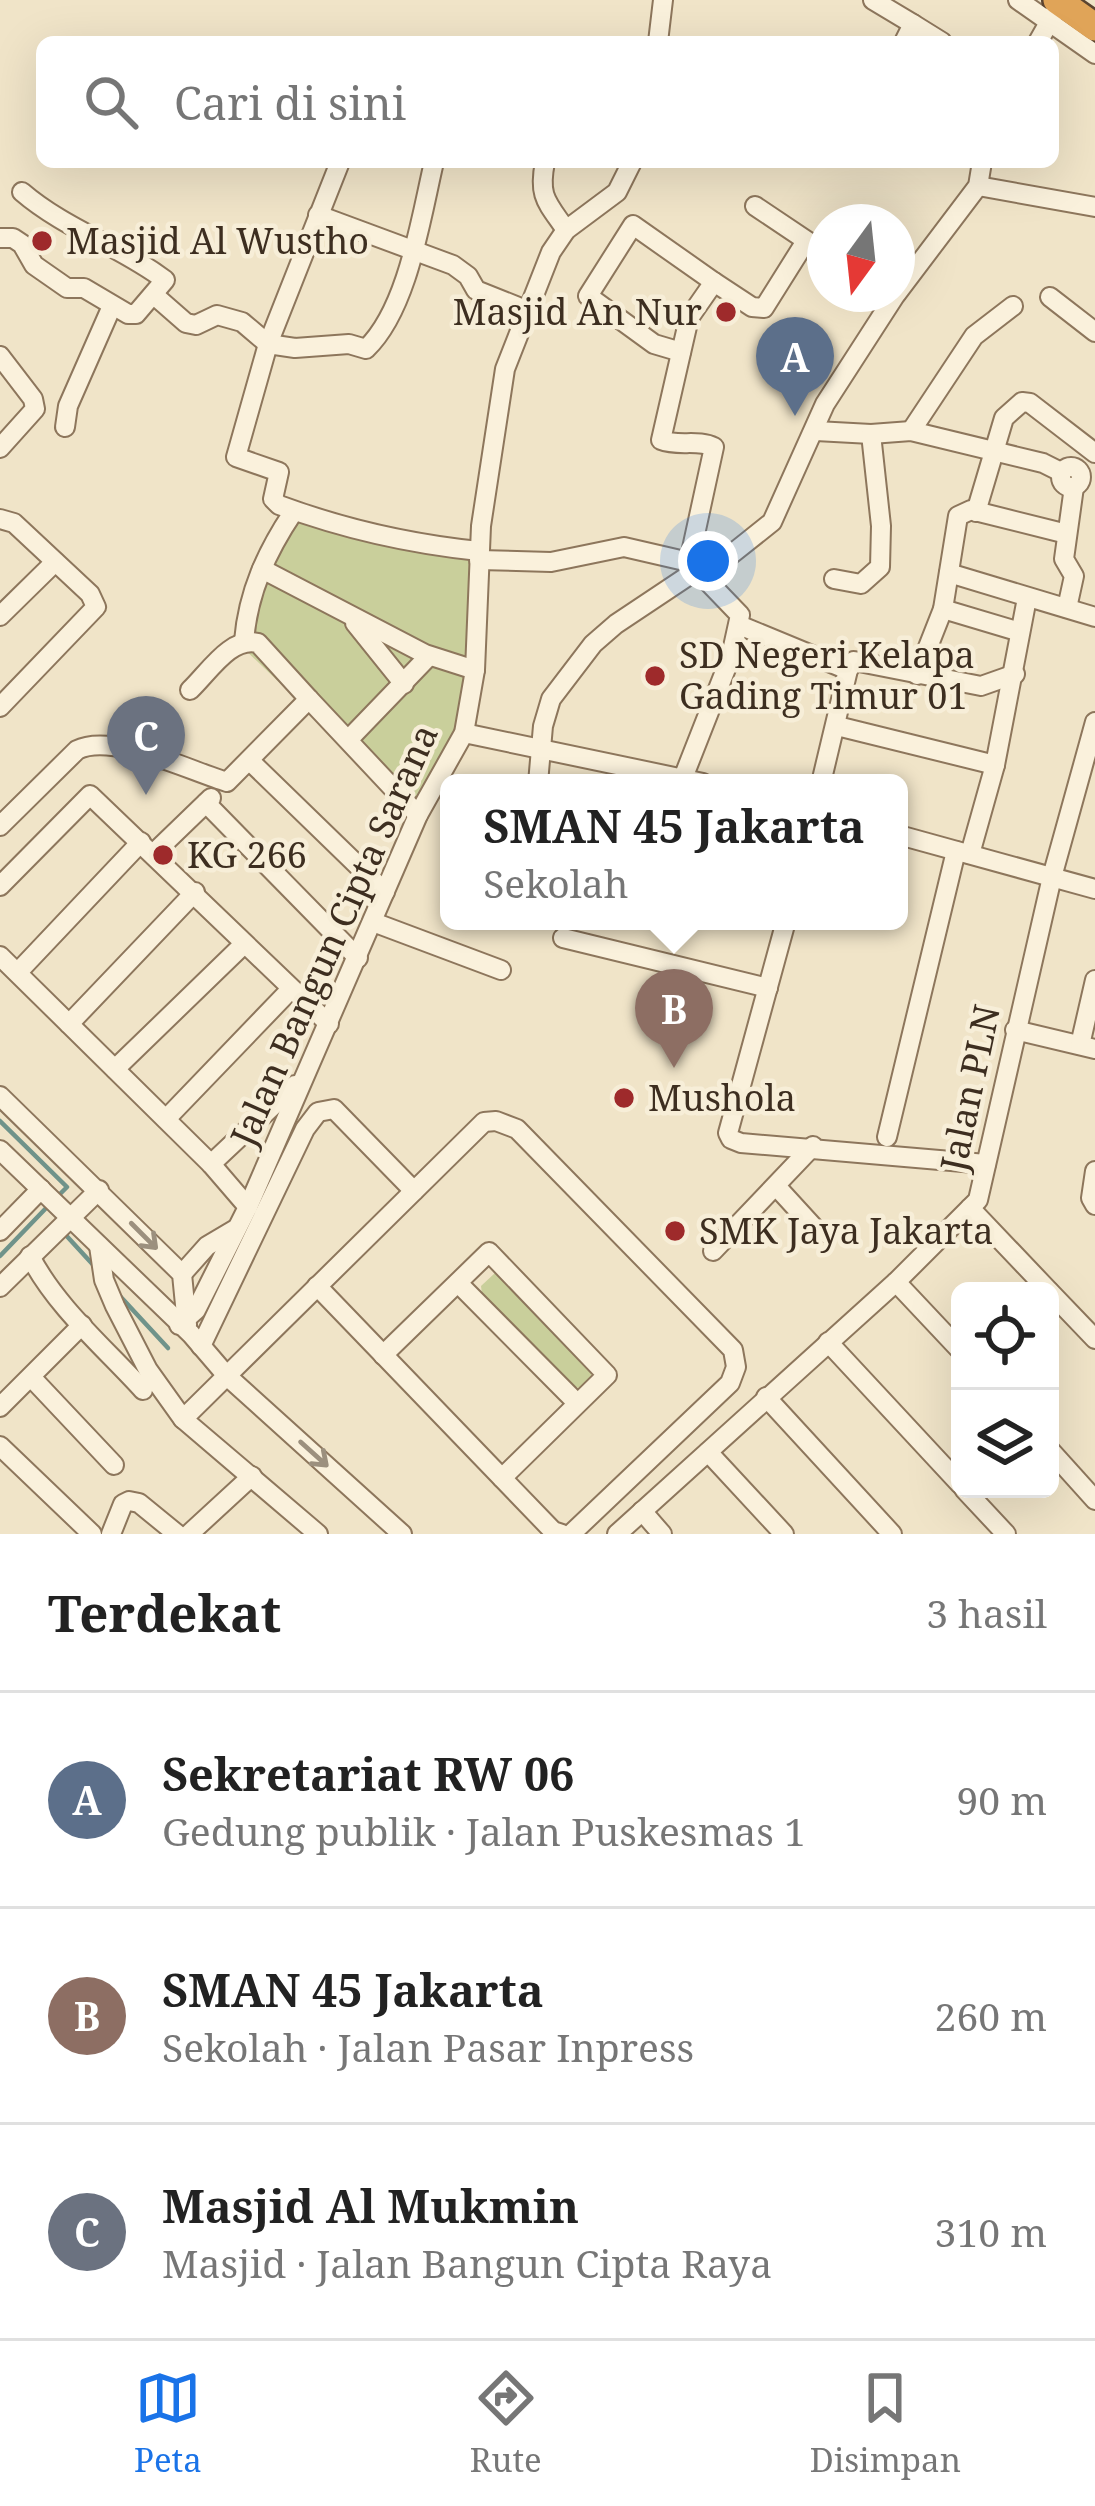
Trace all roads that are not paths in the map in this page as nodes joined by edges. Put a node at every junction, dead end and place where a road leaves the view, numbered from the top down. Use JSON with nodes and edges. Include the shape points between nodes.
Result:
{"nodes":[{"id":1,"x":663,"y":0,"type":"edge"},
{"id":2,"x":872,"y":0,"type":"edge"},
{"id":3,"x":1018,"y":0,"type":"edge"},
{"id":4,"x":1056,"y":8,"type":"edge"},
{"id":5,"x":1095,"y":27,"type":"edge"},
{"id":6,"x":909,"y":33,"type":"edge"},
{"id":7,"x":659,"y":36,"type":"edge"},
{"id":8,"x":1041,"y":36,"type":"edge"},
{"id":9,"x":1095,"y":54,"type":"edge"},
{"id":10,"x":338,"y":168,"type":"edge"},
{"id":11,"x":433,"y":168,"type":"edge"},
{"id":12,"x":544,"y":168,"type":"edge"},
{"id":13,"x":630,"y":168,"type":"edge"},
{"id":14,"x":981,"y":168,"type":"edge"},
{"id":15,"x":978,"y":186,"type":"junction"},
{"id":16,"x":22,"y":192,"type":"dead end"},
{"id":17,"x":607,"y":203,"type":"junction"},
{"id":18,"x":755,"y":206,"type":"dead end"},
{"id":19,"x":1095,"y":207,"type":"edge"},
{"id":20,"x":318,"y":215,"type":"junction"},
{"id":21,"x":633,"y":224,"type":"junction"},
{"id":22,"x":566,"y":230,"type":"junction"},
{"id":23,"x":0,"y":238,"type":"edge"},
{"id":24,"x":806,"y":241,"type":"joint"},
{"id":25,"x":414,"y":250,"type":"junction"},
{"id":26,"x":915,"y":269,"type":"edge"},
{"id":27,"x":714,"y":282,"type":"junction"},
{"id":28,"x":154,"y":295,"type":"junction"},
{"id":29,"x":1050,"y":297,"type":"dead end"},
{"id":30,"x":112,"y":306,"type":"junction"},
{"id":31,"x":1013,"y":306,"type":"dead end"},
{"id":32,"x":526,"y":310,"type":"junction"},
{"id":33,"x":884,"y":312,"type":"edge"},
{"id":34,"x":1095,"y":332,"type":"edge"},
{"id":35,"x":268,"y":344,"type":"junction"},
{"id":36,"x":680,"y":352,"type":"junction"},
{"id":37,"x":2,"y":363,"type":"edge"},
{"id":38,"x":65,"y":427,"type":"dead end"},
{"id":39,"x":816,"y":431,"type":"junction"},
{"id":40,"x":911,"y":431,"type":"junction"},
{"id":41,"x":871,"y":434,"type":"junction"},
{"id":42,"x":0,"y":448,"type":"edge"},
{"id":43,"x":993,"y":451,"type":"junction"},
{"id":44,"x":1095,"y":453,"type":"edge"},
{"id":45,"x":1071,"y":476,"type":"junction"},
{"id":46,"x":294,"y":511,"type":"junction"},
{"id":47,"x":976,"y":512,"type":"junction"},
{"id":48,"x":0,"y":519,"type":"edge"},
{"id":49,"x":1067,"y":535,"type":"junction"},
{"id":50,"x":479,"y":556,"type":"junction"},
{"id":51,"x":56,"y":562,"type":"junction"},
{"id":52,"x":692,"y":567,"type":"junction"},
{"id":53,"x":262,"y":569,"type":"junction"},
{"id":54,"x":950,"y":573,"type":"junction"},
{"id":55,"x":834,"y":579,"type":"dead end"},
{"id":56,"x":1027,"y":598,"type":"junction"},
{"id":57,"x":1067,"y":608,"type":"junction"},
{"id":58,"x":943,"y":609,"type":"junction"},
{"id":59,"x":347,"y":613,"type":"junction"},
{"id":60,"x":0,"y":616,"type":"edge"},
{"id":61,"x":1095,"y":617,"type":"edge"},
{"id":62,"x":739,"y":625,"type":"junction"},
{"id":63,"x":1020,"y":632,"type":"junction"},
{"id":64,"x":244,"y":641,"type":"junction"},
{"id":65,"x":429,"y":656,"type":"junction"},
{"id":66,"x":475,"y":670,"type":"junction"},
{"id":67,"x":848,"y":670,"type":"junction"},
{"id":68,"x":1015,"y":674,"type":"junction"},
{"id":69,"x":917,"y":675,"type":"junction"},
{"id":70,"x":404,"y":684,"type":"junction"},
{"id":71,"x":190,"y":690,"type":"dead end"},
{"id":72,"x":309,"y":699,"type":"junction"},
{"id":73,"x":0,"y":707,"type":"edge"},
{"id":74,"x":1095,"y":722,"type":"edge"},
{"id":75,"x":837,"y":726,"type":"junction"},
{"id":76,"x":464,"y":733,"type":"junction"},
{"id":77,"x":350,"y":740,"type":"junction"},
{"id":78,"x":540,"y":748,"type":"junction"},
{"id":79,"x":250,"y":761,"type":"junction"},
{"id":80,"x":995,"y":765,"type":"junction"},
{"id":81,"x":441,"y":774,"type":"edge"},
{"id":82,"x":539,"y":774,"type":"edge"},
{"id":83,"x":664,"y":774,"type":"edge"},
{"id":84,"x":695,"y":774,"type":"edge"},
{"id":85,"x":824,"y":774,"type":"edge"},
{"id":86,"x":440,"y":776,"type":"edge"},
{"id":87,"x":227,"y":782,"type":"junction"},
{"id":88,"x":206,"y":803,"type":"junction"},
{"id":89,"x":418,"y":815,"type":"junction"},
{"id":90,"x":0,"y":826,"type":"edge"},
{"id":91,"x":908,"y":837,"type":"edge"},
{"id":92,"x":148,"y":847,"type":"junction"},
{"id":93,"x":963,"y":852,"type":"junction"},
{"id":94,"x":1052,"y":877,"type":"junction"},
{"id":95,"x":0,"y":886,"type":"edge"},
{"id":96,"x":1095,"y":889,"type":"edge"},
{"id":97,"x":195,"y":892,"type":"junction"},
{"id":98,"x":386,"y":892,"type":"junction"},
{"id":99,"x":373,"y":922,"type":"junction"},
{"id":100,"x":784,"y":930,"type":"edge"},
{"id":101,"x":563,"y":938,"type":"dead end"},
{"id":102,"x":244,"y":944,"type":"junction"},
{"id":103,"x":0,"y":956,"type":"edge"},
{"id":104,"x":358,"y":958,"type":"junction"},
{"id":105,"x":501,"y":970,"type":"dead end"},
{"id":106,"x":18,"y":973,"type":"junction"},
{"id":107,"x":1095,"y":980,"type":"edge"},
{"id":108,"x":768,"y":988,"type":"junction"},
{"id":109,"x":291,"y":989,"type":"junction"},
{"id":110,"x":69,"y":1024,"type":"junction"},
{"id":111,"x":329,"y":1024,"type":"junction"},
{"id":112,"x":1016,"y":1030,"type":"junction"},
{"id":113,"x":1087,"y":1047,"type":"edge"},
{"id":114,"x":115,"y":1069,"type":"junction"},
{"id":115,"x":304,"y":1076,"type":"junction"},
{"id":116,"x":0,"y":1096,"type":"edge"},
{"id":117,"x":166,"y":1119,"type":"junction"},
{"id":118,"x":887,"y":1137,"type":"dead end"},
{"id":119,"x":814,"y":1146,"type":"junction"},
{"id":120,"x":0,"y":1150,"type":"edge"},
{"id":121,"x":212,"y":1164,"type":"junction"},
{"id":122,"x":986,"y":1164,"type":"junction"},
{"id":123,"x":1095,"y":1171,"type":"edge"},
{"id":124,"x":776,"y":1186,"type":"junction"},
{"id":125,"x":99,"y":1190,"type":"junction"},
{"id":126,"x":414,"y":1191,"type":"junction"},
{"id":127,"x":44,"y":1192,"type":"junction"},
{"id":128,"x":1095,"y":1205,"type":"edge"},
{"id":129,"x":248,"y":1208,"type":"junction"},
{"id":130,"x":970,"y":1208,"type":"junction"},
{"id":131,"x":64,"y":1222,"type":"junction"},
{"id":132,"x":234,"y":1229,"type":"junction"},
{"id":133,"x":0,"y":1231,"type":"edge"},
{"id":134,"x":819,"y":1233,"type":"dead end"},
{"id":135,"x":713,"y":1251,"type":"dead end"},
{"id":136,"x":30,"y":1256,"type":"junction"},
{"id":137,"x":101,"y":1264,"type":"junction"},
{"id":138,"x":182,"y":1274,"type":"junction"},
{"id":139,"x":458,"y":1282,"type":"junction"},
{"id":140,"x":896,"y":1282,"type":"junction"},
{"id":141,"x":1041,"y":1282,"type":"edge"},
{"id":142,"x":317,"y":1286,"type":"junction"},
{"id":143,"x":0,"y":1287,"type":"edge"},
{"id":144,"x":1059,"y":1301,"type":"edge"},
{"id":145,"x":184,"y":1324,"type":"junction"},
{"id":146,"x":82,"y":1325,"type":"junction"},
{"id":147,"x":951,"y":1340,"type":"edge"},
{"id":148,"x":1095,"y":1340,"type":"edge"},
{"id":149,"x":829,"y":1342,"type":"junction"},
{"id":150,"x":201,"y":1346,"type":"junction"},
{"id":151,"x":383,"y":1354,"type":"junction"},
{"id":152,"x":227,"y":1376,"type":"junction"},
{"id":153,"x":31,"y":1377,"type":"junction"},
{"id":154,"x":143,"y":1390,"type":"dead end"},
{"id":155,"x":766,"y":1397,"type":"junction"},
{"id":156,"x":577,"y":1403,"type":"junction"},
{"id":157,"x":0,"y":1408,"type":"edge"},
{"id":158,"x":183,"y":1419,"type":"junction"},
{"id":159,"x":0,"y":1446,"type":"edge"},
{"id":160,"x":708,"y":1452,"type":"junction"},
{"id":161,"x":1059,"y":1460,"type":"edge"},
{"id":162,"x":114,"y":1465,"type":"dead end"},
{"id":163,"x":951,"y":1475,"type":"edge"},
{"id":164,"x":252,"y":1476,"type":"junction"},
{"id":165,"x":502,"y":1478,"type":"junction"},
{"id":166,"x":972,"y":1498,"type":"edge"},
{"id":167,"x":1095,"y":1500,"type":"edge"},
{"id":168,"x":642,"y":1511,"type":"junction"},
{"id":169,"x":92,"y":1534,"type":"edge"},
{"id":170,"x":111,"y":1534,"type":"edge"},
{"id":171,"x":177,"y":1534,"type":"edge"},
{"id":172,"x":189,"y":1534,"type":"edge"},
{"id":173,"x":318,"y":1534,"type":"edge"},
{"id":174,"x":402,"y":1534,"type":"edge"},
{"id":175,"x":562,"y":1534,"type":"edge"},
{"id":176,"x":571,"y":1534,"type":"edge"},
{"id":177,"x":617,"y":1534,"type":"edge"},
{"id":178,"x":662,"y":1534,"type":"edge"},
{"id":179,"x":784,"y":1534,"type":"edge"},
{"id":180,"x":892,"y":1534,"type":"edge"},
{"id":181,"x":1006,"y":1534,"type":"edge"}],
"edges":[{"from":1,"to":7,"type":"street"},
{"from":2,"to":6,"type":"street"},
{"from":3,"to":4,"type":"street"},
{"from":4,"to":5,"type":"highway"},
{"from":4,"to":8,"type":"street"},
{"from":4,"to":9,"type":"street"},
{"from":10,"to":20,"type":"street"},
{"from":11,"to":25,"type":"street"},
{"from":12,"to":22,"type":"street","via":[[545,202]]},
{"from":13,"to":17,"type":"street","name":"Jalan Bangun Cipta Sarana"},
{"from":14,"to":15,"type":"street"},
{"from":15,"to":19,"type":"street"},
{"from":15,"to":26,"type":"street"},
{"from":16,"to":28,"type":"street","via":[[165,280]]},
{"from":17,"to":21,"type":"street"},
{"from":17,"to":22,"type":"street","name":"Jalan Bangun Cipta Sarana"},
{"from":18,"to":24,"type":"street"},
{"from":20,"to":25,"type":"street"},
{"from":20,"to":35,"type":"street"},
{"from":21,"to":27,"type":"street"},
{"from":21,"to":36,"type":"street","via":[[588,296],[653,344]]},
{"from":22,"to":32,"type":"street","name":"Jalan Bangun Cipta Sarana"},
{"from":23,"to":30,"type":"street","via":[[22,244],[34,265],[67,288],[84,288]]},
{"from":24,"to":27,"type":"street","via":[[764,308]]},
{"from":25,"to":32,"type":"street"},
{"from":25,"to":35,"type":"street","via":[[366,349]]},
{"from":27,"to":36,"type":"street","via":[[689,318]]},
{"from":28,"to":30,"type":"street","via":[[136,314]]},
{"from":28,"to":35,"type":"street","via":[[186,322],[217,315],[242,322]]},
{"from":29,"to":34,"type":"street"},
{"from":30,"to":38,"type":"street"},
{"from":31,"to":40,"type":"street","via":[[974,336]]},
{"from":32,"to":50,"type":"street","name":"Jalan Bangun Cipta Sarana","via":[[505,369]]},
{"from":33,"to":39,"type":"street"},
{"from":35,"to":46,"type":"street","via":[[236,457],[278,472],[273,500]]},
{"from":36,"to":52,"type":"street","via":[[661,440],[706,443],[715,456]]},
{"from":37,"to":42,"type":"street","via":[[35,410]]},
{"from":39,"to":41,"type":"street"},
{"from":39,"to":52,"type":"street","via":[[772,522],[728,557]]},
{"from":40,"to":41,"type":"street"},
{"from":40,"to":43,"type":"street"},
{"from":41,"to":55,"type":"street","via":[[880,567],[861,584]]},
{"from":43,"to":44,"type":"street","via":[[1004,418],[1022,402]]},
{"from":43,"to":45,"type":"street"},
{"from":43,"to":47,"type":"street"},
{"from":44,"to":45,"type":"street"},
{"from":45,"to":49,"type":"street"},
{"from":46,"to":50,"type":"street"},
{"from":46,"to":53,"type":"street"},
{"from":47,"to":49,"type":"street"},
{"from":47,"to":54,"type":"street","via":[[958,516]]},
{"from":48,"to":51,"type":"street"},
{"from":49,"to":57,"type":"street","via":[[1064,559],[1074,576]]},
{"from":50,"to":52,"type":"street","via":[[551,562],[624,548]]},
{"from":50,"to":66,"type":"street","name":"Jalan Bangun Cipta Sarana"},
{"from":51,"to":60,"type":"street"},
{"from":51,"to":73,"type":"street","via":[[96,607]]},
{"from":52,"to":62,"type":"street","via":[[729,599]]},
{"from":52,"to":78,"type":"street","via":[[593,644],[551,699]]},
{"from":53,"to":59,"type":"street"},
{"from":53,"to":64,"type":"street"},
{"from":54,"to":56,"type":"street"},
{"from":54,"to":58,"type":"street"},
{"from":56,"to":57,"type":"street"},
{"from":56,"to":63,"type":"street"},
{"from":57,"to":61,"type":"street"},
{"from":58,"to":63,"type":"street"},
{"from":58,"to":69,"type":"street"},
{"from":59,"to":65,"type":"street"},
{"from":59,"to":70,"type":"street"},
{"from":62,"to":67,"type":"street"},
{"from":62,"to":84,"type":"street"},
{"from":63,"to":68,"type":"street"},
{"from":64,"to":71,"type":"street"},
{"from":64,"to":72,"type":"street","via":[[258,643]]},
{"from":65,"to":66,"type":"street"},
{"from":65,"to":70,"type":"street"},
{"from":66,"to":76,"type":"street","name":"Jalan Bangun Cipta Sarana"},
{"from":67,"to":69,"type":"street","via":[[854,661]]},
{"from":67,"to":75,"type":"street"},
{"from":68,"to":69,"type":"street","via":[[981,686]]},
{"from":68,"to":80,"type":"street"},
{"from":70,"to":77,"type":"street"},
{"from":72,"to":77,"type":"street"},
{"from":72,"to":79,"type":"street"},
{"from":74,"to":94,"type":"street","name":"Jalan PLN"},
{"from":75,"to":80,"type":"street"},
{"from":75,"to":85,"type":"street"},
{"from":76,"to":78,"type":"street"},
{"from":76,"to":81,"type":"street","name":"Jalan Bangun Cipta Sarana"},
{"from":77,"to":89,"type":"street"},
{"from":78,"to":82,"type":"street"},
{"from":78,"to":83,"type":"street"},
{"from":79,"to":87,"type":"street"},
{"from":79,"to":98,"type":"street"},
{"from":80,"to":93,"type":"street"},
{"from":86,"to":89,"type":"street","name":"Jalan Bangun Cipta Sarana"},
{"from":87,"to":88,"type":"street"},
{"from":87,"to":90,"type":"street","via":[[89,744]]},
{"from":88,"to":92,"type":"street"},
{"from":88,"to":104,"type":"street"},
{"from":89,"to":98,"type":"street","name":"Jalan Bangun Cipta Sarana"},
{"from":91,"to":93,"type":"street"},
{"from":92,"to":95,"type":"street","via":[[90,795]]},
{"from":92,"to":97,"type":"street"},
{"from":92,"to":106,"type":"street"},
{"from":93,"to":94,"type":"street"},
{"from":93,"to":118,"type":"street"},
{"from":94,"to":96,"type":"street"},
{"from":94,"to":112,"type":"street","name":"Jalan PLN"},
{"from":97,"to":102,"type":"street"},
{"from":97,"to":110,"type":"street"},
{"from":98,"to":99,"type":"street","name":"Jalan Bangun Cipta Sarana"},
{"from":99,"to":104,"type":"street","name":"Jalan Bangun Cipta Sarana"},
{"from":99,"to":105,"type":"street"},
{"from":100,"to":108,"type":"street"},
{"from":101,"to":108,"type":"street"},
{"from":102,"to":109,"type":"street"},
{"from":102,"to":114,"type":"street"},
{"from":103,"to":106,"type":"street"},
{"from":104,"to":111,"type":"street","name":"Jalan Bangun Cipta Sarana"},
{"from":106,"to":110,"type":"street"},
{"from":107,"to":113,"type":"street"},
{"from":108,"to":119,"type":"street","via":[[728,1133],[741,1143]]},
{"from":109,"to":111,"type":"street"},
{"from":109,"to":117,"type":"street"},
{"from":110,"to":114,"type":"street"},
{"from":111,"to":115,"type":"street","name":"Jalan Bangun Cipta Sarana"},
{"from":112,"to":113,"type":"street"},
{"from":112,"to":122,"type":"street","name":"Jalan PLN"},
{"from":114,"to":117,"type":"street"},
{"from":115,"to":121,"type":"street"},
{"from":115,"to":129,"type":"street","name":"Jalan Bangun Cipta Sarana"},
{"from":116,"to":125,"type":"street"},
{"from":117,"to":121,"type":"street"},
{"from":119,"to":122,"type":"street"},
{"from":119,"to":124,"type":"street"},
{"from":120,"to":127,"type":"street"},
{"from":121,"to":129,"type":"street"},
{"from":122,"to":130,"type":"street","name":"Jalan PLN"},
{"from":123,"to":128,"type":"street"},
{"from":124,"to":134,"type":"street"},
{"from":124,"to":135,"type":"street"},
{"from":125,"to":131,"type":"street"},
{"from":125,"to":138,"type":"street","one_way":true},
{"from":126,"to":142,"type":"street"},
{"from":126,"to":150,"type":"street","via":[[334,1109],[318,1112]]},
{"from":126,"to":176,"type":"street","via":[[484,1122],[518,1130],[733,1350],[730,1383]]},
{"from":127,"to":131,"type":"street"},
{"from":127,"to":133,"type":"street"},
{"from":129,"to":132,"type":"street","name":"Jalan Bangun Cipta Sarana"},
{"from":130,"to":140,"type":"street","name":"Jalan PLN"},
{"from":130,"to":141,"type":"street"},
{"from":131,"to":136,"type":"street"},
{"from":131,"to":137,"type":"street"},
{"from":132,"to":138,"type":"street"},
{"from":132,"to":145,"type":"street","name":"Jalan Bangun Cipta Sarana"},
{"from":136,"to":143,"type":"street"},
{"from":136,"to":146,"type":"street"},
{"from":137,"to":145,"type":"street"},
{"from":137,"to":158,"type":"street","via":[[148,1370]]},
{"from":138,"to":145,"type":"street"},
{"from":139,"to":151,"type":"street"},
{"from":139,"to":156,"type":"street"},
{"from":139,"to":156,"type":"street","via":[[489,1252],[607,1375]]},
{"from":140,"to":147,"type":"street"},
{"from":140,"to":149,"type":"street","name":"Jalan PLN"},
{"from":142,"to":151,"type":"street"},
{"from":142,"to":152,"type":"street"},
{"from":144,"to":148,"type":"street"},
{"from":145,"to":150,"type":"street"},
{"from":146,"to":153,"type":"street"},
{"from":146,"to":154,"type":"street"},
{"from":149,"to":155,"type":"street","name":"Jalan PLN"},
{"from":149,"to":163,"type":"street"},
{"from":150,"to":152,"type":"street"},
{"from":151,"to":165,"type":"street"},
{"from":152,"to":158,"type":"street"},
{"from":152,"to":174,"type":"street","one_way":true},
{"from":153,"to":157,"type":"street"},
{"from":153,"to":162,"type":"street"},
{"from":155,"to":160,"type":"street","name":"Jalan PLN"},
{"from":155,"to":180,"type":"street"},
{"from":156,"to":165,"type":"street"},
{"from":158,"to":164,"type":"street"},
{"from":159,"to":169,"type":"street"},
{"from":160,"to":168,"type":"street","name":"Jalan PLN"},
{"from":160,"to":179,"type":"street"},
{"from":161,"to":167,"type":"street"},
{"from":164,"to":172,"type":"street"},
{"from":164,"to":173,"type":"street"},
{"from":165,"to":175,"type":"street"},
{"from":166,"to":181,"type":"street"},
{"from":168,"to":177,"type":"street","name":"Jalan PLN"},
{"from":168,"to":178,"type":"street"},
{"from":170,"to":171,"type":"street","via":[[129,1501]]}]}
